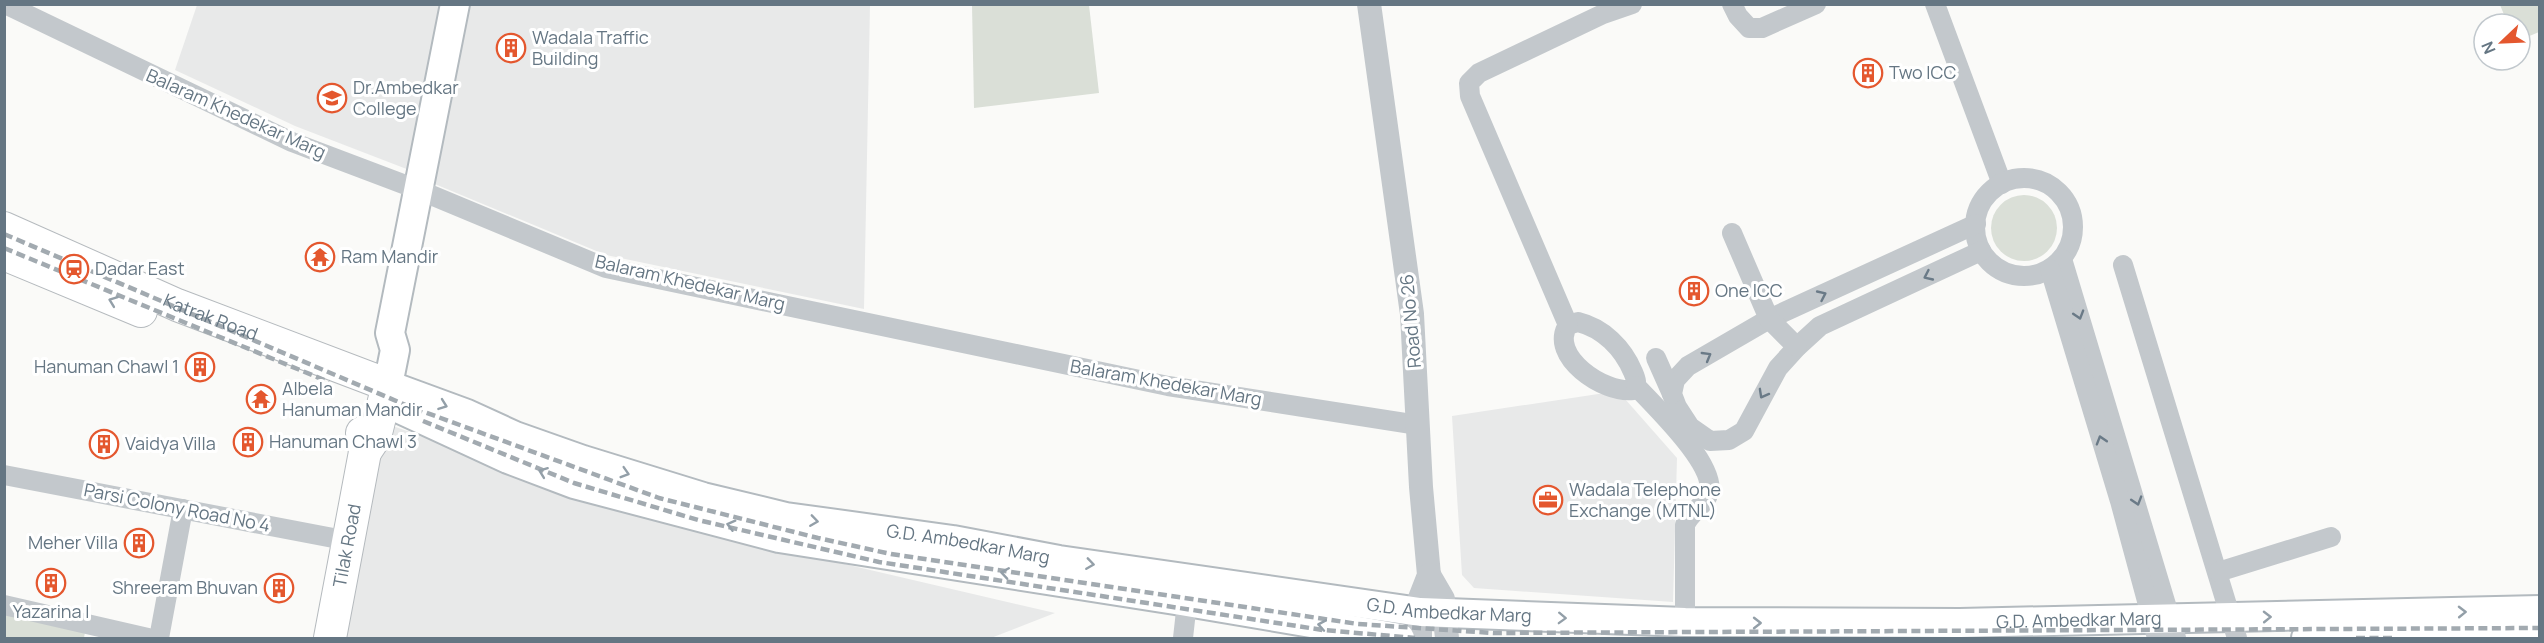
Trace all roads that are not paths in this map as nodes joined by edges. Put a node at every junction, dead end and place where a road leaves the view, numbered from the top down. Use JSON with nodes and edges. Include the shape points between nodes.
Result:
{"nodes":[{"id":1,"x":5,"y":4,"type":"edge"},
{"id":2,"x":455,"y":4,"type":"edge"},
{"id":3,"x":1369,"y":4,"type":"edge"},
{"id":4,"x":1732,"y":4,"type":"edge"},
{"id":5,"x":1816,"y":4,"type":"edge"},
{"id":6,"x":1935,"y":4,"type":"edge"},
{"id":7,"x":1629,"y":5,"type":"edge"},
{"id":8,"x":2002,"y":184,"type":"junction"},
{"id":9,"x":419,"y":190,"type":"junction"},
{"id":10,"x":1976,"y":224,"type":"junction"},
{"id":11,"x":4,"y":228,"type":"edge"},
{"id":12,"x":1732,"y":233,"type":"dead end"},
{"id":13,"x":1981,"y":251,"type":"junction"},
{"id":14,"x":4,"y":254,"type":"edge"},
{"id":15,"x":2056,"y":264,"type":"junction"},
{"id":16,"x":2122,"y":266,"type":"dead end"},
{"id":17,"x":76,"y":273,"type":"junction"},
{"id":18,"x":1848,"y":283,"type":"junction"},
{"id":19,"x":1859,"y":308,"type":"junction"},
{"id":20,"x":1769,"y":320,"type":"junction"},
{"id":21,"x":1568,"y":325,"type":"junction"},
{"id":22,"x":1797,"y":346,"type":"junction"},
{"id":23,"x":1659,"y":356,"type":"dead end"},
{"id":24,"x":1636,"y":386,"type":"junction"},
{"id":25,"x":1674,"y":387,"type":"junction"},
{"id":26,"x":384,"y":394,"type":"junction"},
{"id":27,"x":1418,"y":425,"type":"junction"},
{"id":28,"x":4,"y":475,"type":"edge"},
{"id":29,"x":183,"y":509,"type":"junction"},
{"id":30,"x":2331,"y":537,"type":"dead end"},
{"id":31,"x":349,"y":541,"type":"junction"},
{"id":32,"x":2218,"y":572,"type":"junction"},
{"id":33,"x":1181,"y":593,"type":"junction"},
{"id":34,"x":4,"y":605,"type":"edge"},
{"id":35,"x":2540,"y":610,"type":"edge"},
{"id":36,"x":1433,"y":626,"type":"edge"},
{"id":37,"x":1675,"y":628,"type":"edge"},
{"id":38,"x":2164,"y":628,"type":"edge"},
{"id":39,"x":2235,"y":628,"type":"edge"},
{"id":40,"x":1969,"y":631,"type":"edge"},
{"id":41,"x":2540,"y":634,"type":"edge"},
{"id":42,"x":148,"y":639,"type":"edge"},
{"id":43,"x":159,"y":639,"type":"edge"},
{"id":44,"x":330,"y":639,"type":"edge"},
{"id":45,"x":1183,"y":639,"type":"edge"},
{"id":46,"x":1400,"y":639,"type":"edge"},
{"id":47,"x":2306,"y":639,"type":"edge"}],
"edges":[{"from":1,"to":9,"type":"street","name":"Balaram Khedekar Marg","via":[[292,142]]},
{"from":2,"to":9,"type":"main road"},
{"from":3,"to":27,"type":"street","name":"Road No 26","via":[[1412,314]]},
{"from":4,"to":5,"type":"street","via":[[1749,28],[1761,28]]},
{"from":6,"to":8,"type":"street"},
{"from":7,"to":21,"type":"street","via":[[1479,73],[1469,83],[1470,96]]},
{"from":8,"to":10,"type":"street","via":[[1984,199]]},
{"from":8,"to":15,"type":"street","via":[[2024,178],[2040,180],[2065,199],[2074,228],[2071,243]]},
{"from":9,"to":26,"type":"main road","via":[[390,333],[379,343]]},
{"from":9,"to":27,"type":"street","name":"Balaram Khedekar Marg","via":[[606,267],[1138,380]]},
{"from":10,"to":13,"type":"street"},
{"from":10,"to":18,"type":"street"},
{"from":11,"to":17,"type":"main road","name":"Katrak Road"},
{"from":12,"to":20,"type":"street"},
{"from":13,"to":15,"type":"street","via":[[2004,272],[2020,277],[2037,275]]},
{"from":13,"to":19,"type":"street","one_way":true},
{"from":14,"to":17,"type":"main road","name":"Katrak Road"},
{"from":15,"to":38,"type":"street","via":[[2120,501]]},
{"from":16,"to":32,"type":"street"},
{"from":17,"to":26,"type":"main road","name":"Katrak Road","via":[[177,305],[292,358]]},
{"from":18,"to":19,"type":"street"},
{"from":20,"to":18,"type":"street","one_way":true},
{"from":19,"to":22,"type":"street","via":[[1820,326]]},
{"from":20,"to":22,"type":"street"},
{"from":25,"to":20,"type":"street","one_way":true,"via":[[1688,366]]},
{"from":21,"to":24,"type":"street","via":[[1586,324],[1616,344]]},
{"from":21,"to":24,"type":"street","via":[[1564,342],[1574,362],[1604,385],[1627,390]]},
{"from":22,"to":25,"type":"street","one_way":true,"via":[[1778,368],[1744,431],[1729,440],[1710,441],[1690,427],[1677,407]]},
{"from":23,"to":25,"type":"street"},
{"from":24,"to":37,"type":"street","via":[[1694,451],[1704,467],[1710,489],[1685,525]]},
{"from":26,"to":31,"type":"main road","name":"Tilak Road","via":[[375,437],[365,452]]},
{"from":26,"to":33,"type":"main road","name":"G.D. Ambedkar Marg","via":[[467,414],[583,460],[704,497],[917,547]]},
{"from":27,"to":36,"type":"street","name":"Road No 26","via":[[1429,575],[1420,598]]},
{"from":28,"to":29,"type":"street","name":"Parsi Colony Road No 4"},
{"from":29,"to":31,"type":"street","name":"Parsi Colony Road No 4"},
{"from":29,"to":43,"type":"street"},
{"from":30,"to":32,"type":"street"},
{"from":31,"to":44,"type":"main road","name":"Tilak Road"},
{"from":32,"to":39,"type":"street"},
{"from":33,"to":36,"type":"main road","name":"G.D. Ambedkar Marg"},
{"from":33,"to":45,"type":"street"},
{"from":46,"to":33,"type":"main road","name":"G.D. Ambedkar Marg","one_way":true},
{"from":34,"to":42,"type":"street"},
{"from":39,"to":35,"type":"main road","name":"G.D. Ambedkar Marg","one_way":true},
{"from":36,"to":37,"type":"main road","name":"G.D. Ambedkar Marg","one_way":true},
{"from":37,"to":40,"type":"main road","name":"G.D. Ambedkar Marg","one_way":true},
{"from":38,"to":39,"type":"main road","name":"G.D. Ambedkar Marg"},
{"from":38,"to":40,"type":"main road","name":"G.D. Ambedkar Marg"},
{"from":41,"to":47,"type":"main road"}]}
